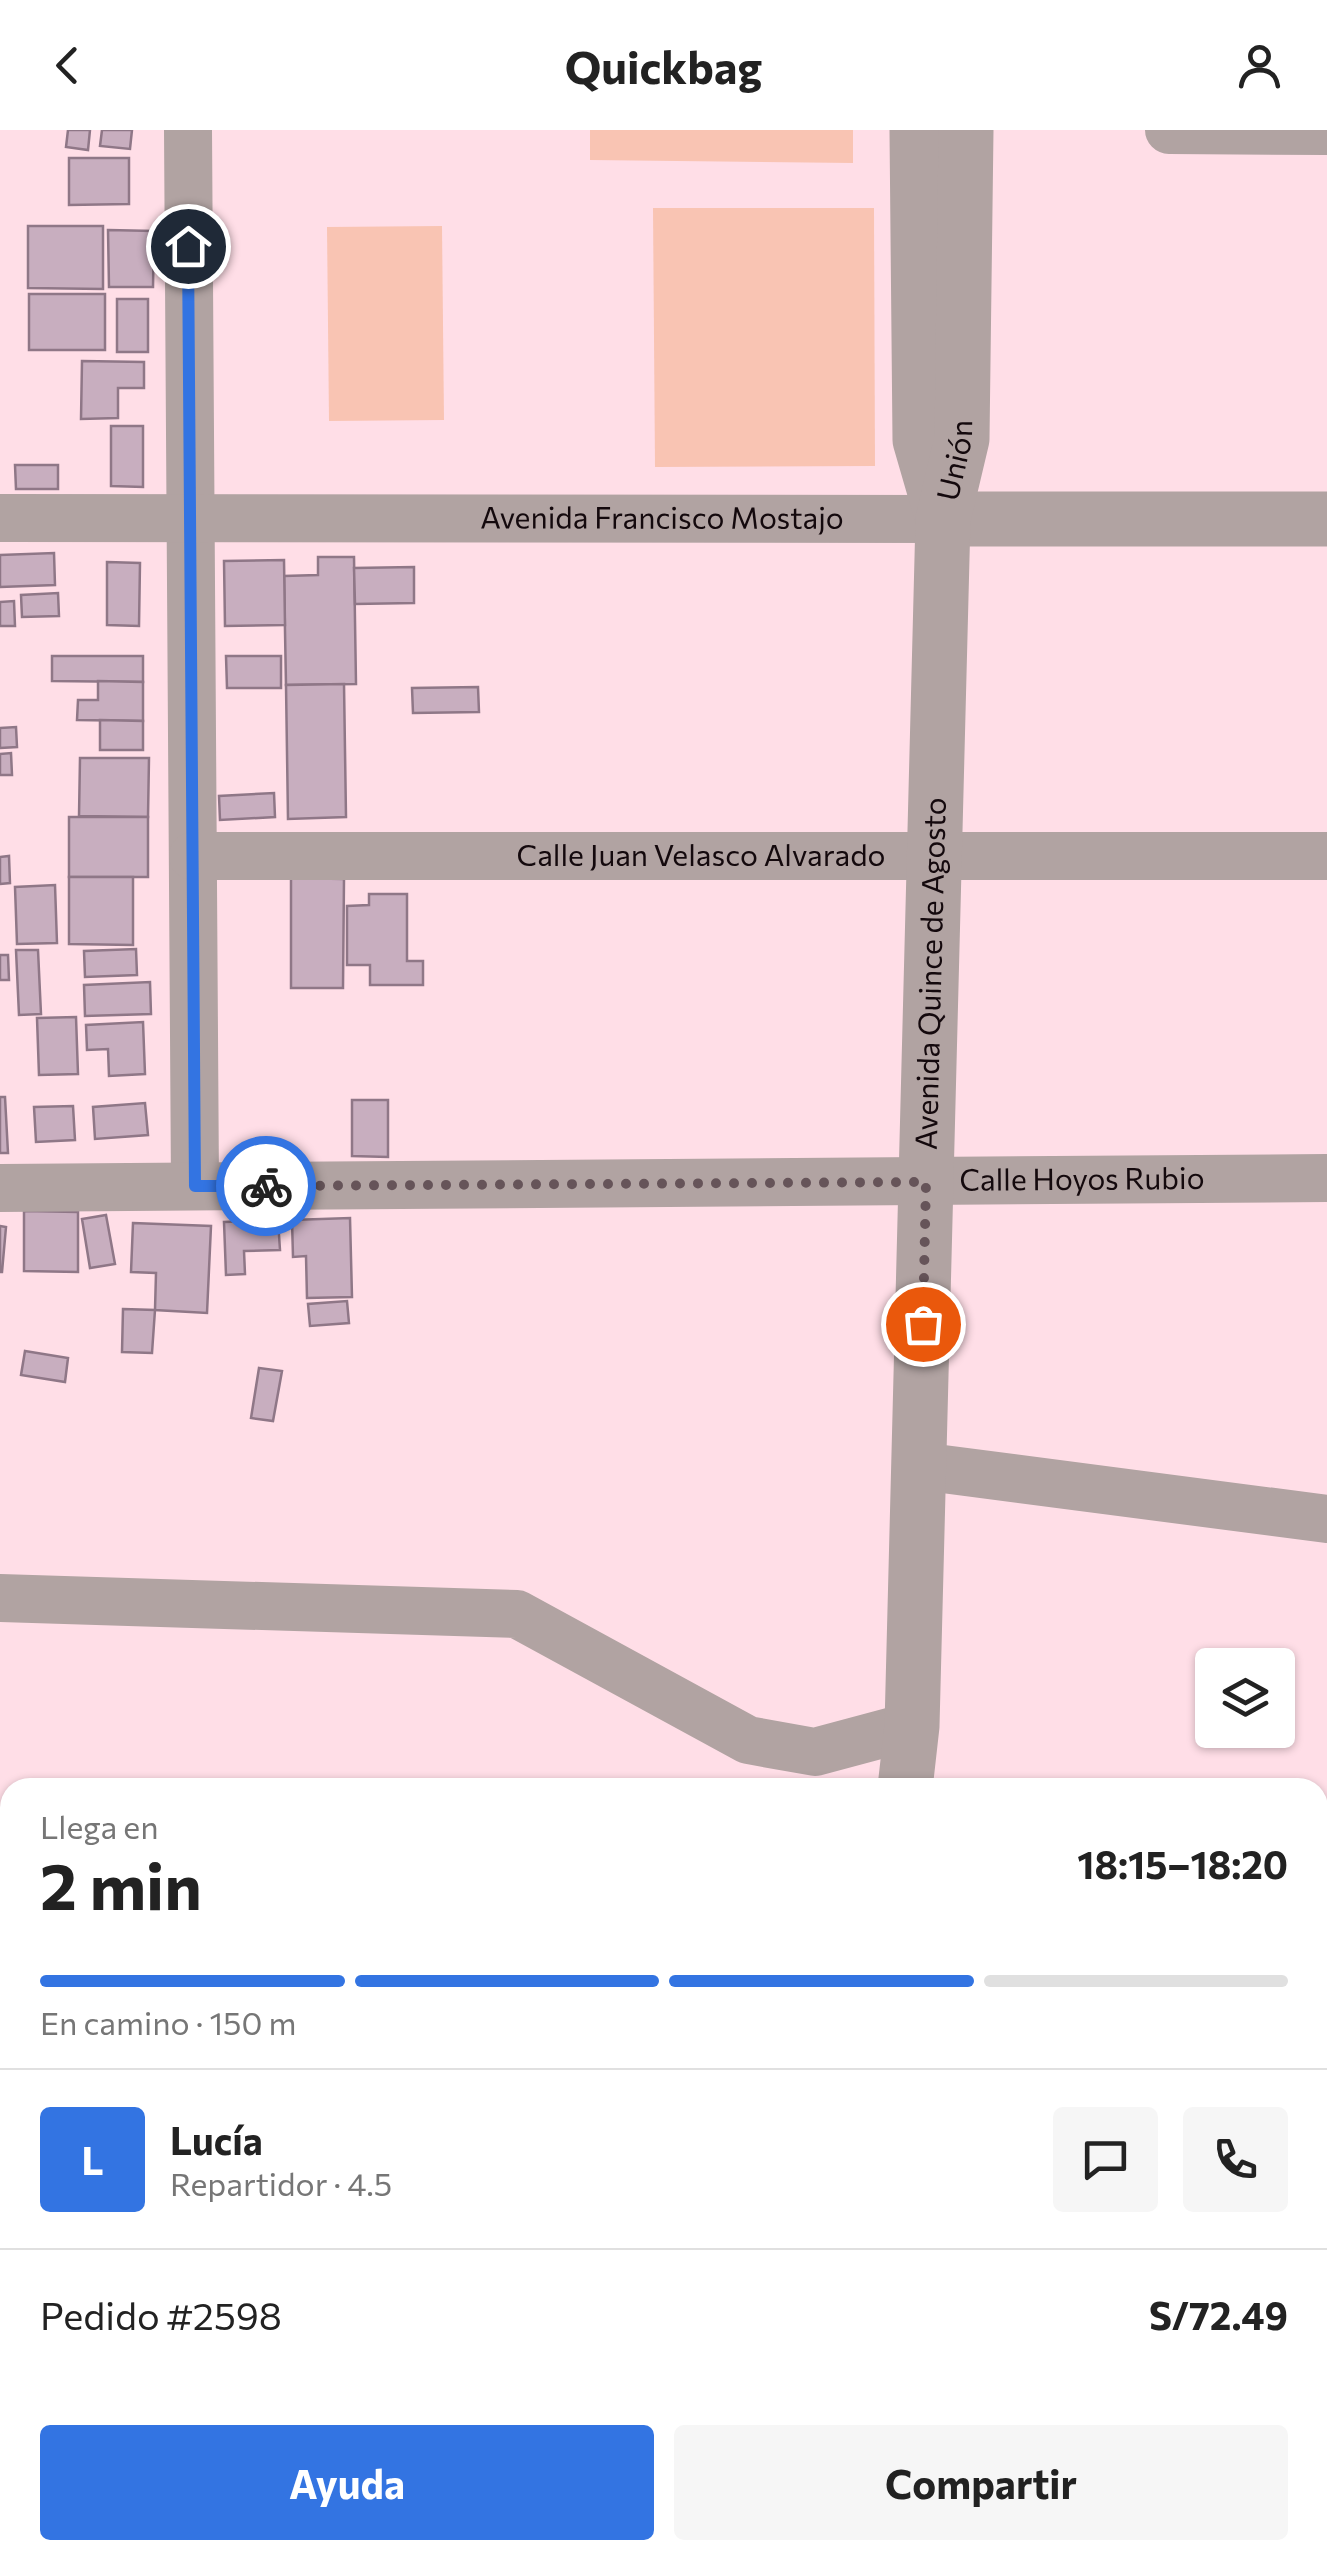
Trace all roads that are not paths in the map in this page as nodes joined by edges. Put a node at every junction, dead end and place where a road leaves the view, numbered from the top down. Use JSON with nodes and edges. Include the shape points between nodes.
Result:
{"nodes":[{"id":1,"x":188,"y":130,"type":"edge"},
{"id":2,"x":917,"y":130,"type":"edge"},
{"id":3,"x":966,"y":130,"type":"edge"},
{"id":4,"x":1169,"y":130,"type":"edge"},
{"id":5,"x":1327,"y":131,"type":"edge"},
{"id":6,"x":0,"y":518,"type":"edge"},
{"id":7,"x":190,"y":518,"type":"junction"},
{"id":8,"x":942,"y":519,"type":"junction"},
{"id":9,"x":1327,"y":519,"type":"edge"},
{"id":10,"x":192,"y":856,"type":"junction"},
{"id":11,"x":934,"y":856,"type":"junction"},
{"id":12,"x":1327,"y":856,"type":"edge"},
{"id":13,"x":1327,"y":1178,"type":"edge"},
{"id":14,"x":926,"y":1182,"type":"junction"},
{"id":15,"x":195,"y":1186,"type":"junction"},
{"id":16,"x":0,"y":1188,"type":"edge"},
{"id":17,"x":920,"y":1466,"type":"junction"},
{"id":18,"x":1327,"y":1518,"type":"edge"},
{"id":19,"x":0,"y":1598,"type":"edge"},
{"id":20,"x":912,"y":1726,"type":"junction"},
{"id":21,"x":906,"y":1778,"type":"edge"}],
"edges":[{"from":1,"to":7,"type":"street"},
{"from":2,"to":8,"type":"street","name":"Unión","via":[[920,440]]},
{"from":3,"to":8,"type":"street","name":"Unión","via":[[962,439]]},
{"from":4,"to":5,"type":"street"},
{"from":6,"to":7,"type":"street","name":"Avenida Francisco Mostajo"},
{"from":7,"to":8,"type":"street","name":"Avenida Francisco Mostajo"},
{"from":7,"to":10,"type":"street"},
{"from":8,"to":9,"type":"street","name":"Avenida Francisco Mostajo"},
{"from":8,"to":11,"type":"street","name":"Avenida Quince de Agosto"},
{"from":10,"to":11,"type":"street","name":"Calle Juan Velasco Alvarado"},
{"from":10,"to":15,"type":"street"},
{"from":11,"to":12,"type":"street","name":"Calle Juan Velasco Alvarado"},
{"from":11,"to":14,"type":"street","name":"Avenida Quince de Agosto"},
{"from":13,"to":14,"type":"street","name":"Calle Hoyos Rubio"},
{"from":14,"to":15,"type":"street","name":"Calle Hoyos Rubio"},
{"from":14,"to":17,"type":"street","name":"Avenida Quince de Agosto"},
{"from":15,"to":16,"type":"street","name":"Calle Hoyos Rubio"},
{"from":17,"to":18,"type":"street"},
{"from":17,"to":20,"type":"street","name":"Avenida Quince de Agosto"},
{"from":19,"to":20,"type":"street","via":[[518,1614],[748,1740],[814,1752]]},
{"from":20,"to":21,"type":"street","name":"Avenida Quince de Agosto"}]}
